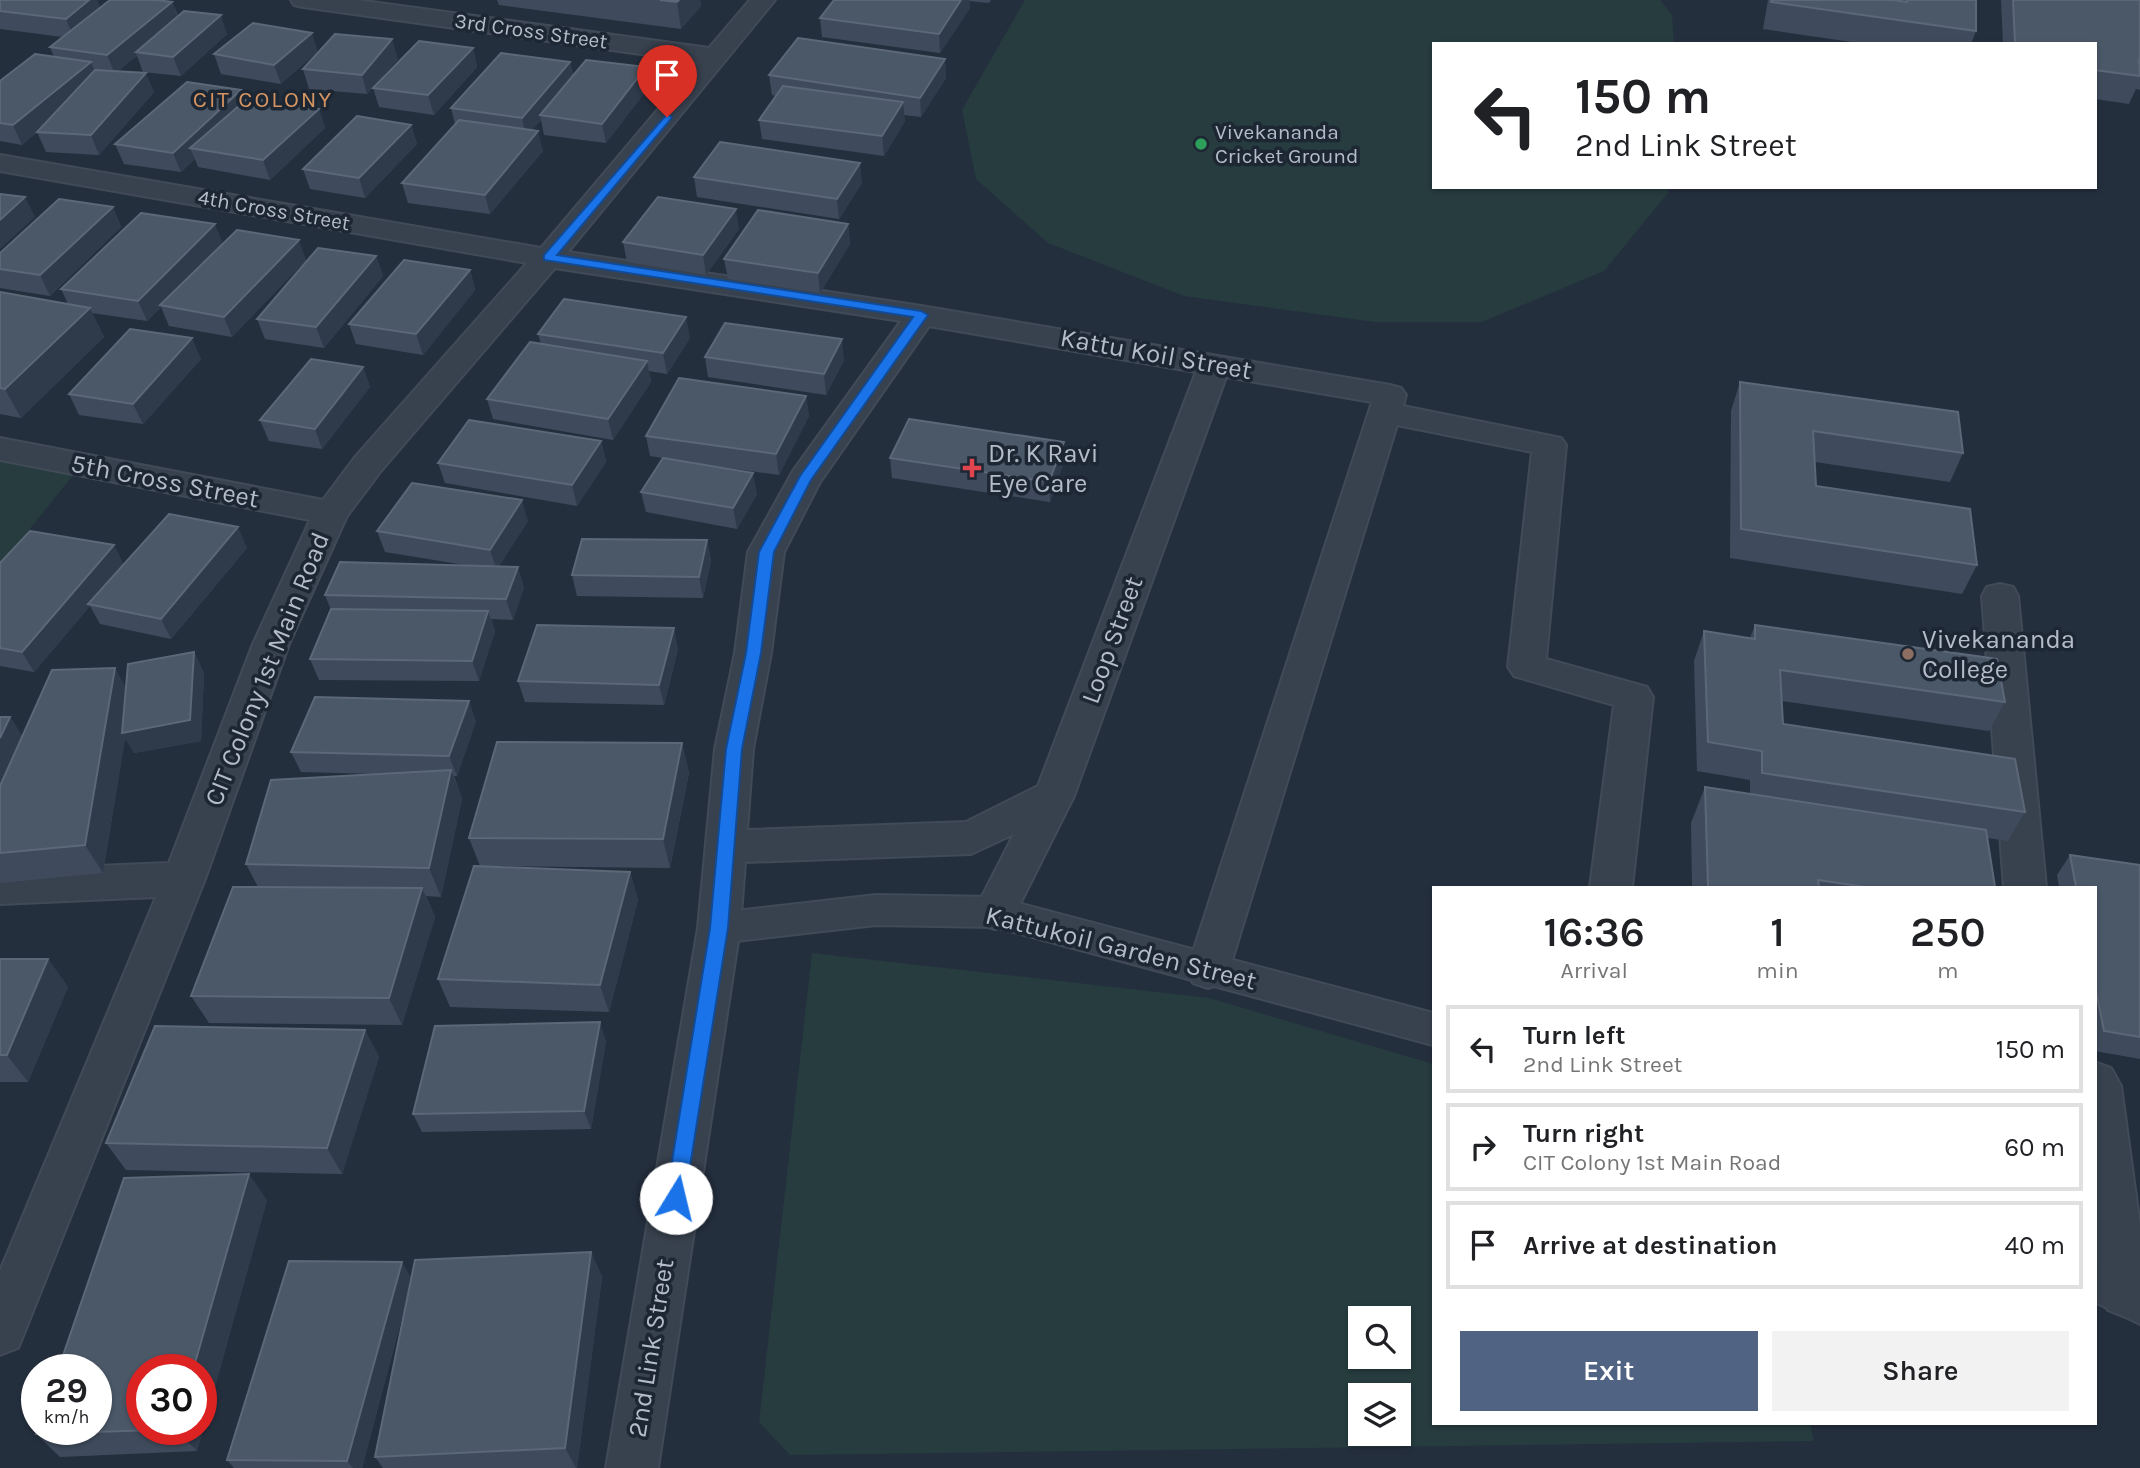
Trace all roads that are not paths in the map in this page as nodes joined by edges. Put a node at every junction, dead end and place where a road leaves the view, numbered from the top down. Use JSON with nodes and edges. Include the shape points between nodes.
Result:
{"nodes":[{"id":1,"x":303,"y":0,"type":"edge"},
{"id":2,"x":763,"y":0,"type":"edge"},
{"id":3,"x":718,"y":57,"type":"junction"},
{"id":4,"x":0,"y":163,"type":"edge"},
{"id":5,"x":548,"y":258,"type":"junction"},
{"id":6,"x":921,"y":315,"type":"junction"},
{"id":7,"x":1215,"y":363,"type":"junction"},
{"id":8,"x":1388,"y":404,"type":"junction"},
{"id":9,"x":0,"y":449,"type":"edge"},
{"id":10,"x":331,"y":513,"type":"junction"},
{"id":11,"x":2000,"y":596,"type":"dead end"},
{"id":12,"x":1054,"y":796,"type":"junction"},
{"id":13,"x":727,"y":847,"type":"junction"},
{"id":14,"x":184,"y":880,"type":"junction"},
{"id":15,"x":1611,"y":886,"type":"edge"},
{"id":16,"x":2025,"y":886,"type":"edge"},
{"id":17,"x":0,"y":887,"type":"edge"},
{"id":18,"x":995,"y":912,"type":"junction"},
{"id":19,"x":719,"y":928,"type":"junction"},
{"id":20,"x":1208,"y":970,"type":"junction"},
{"id":21,"x":1432,"y":1029,"type":"edge"},
{"id":22,"x":2097,"y":1085,"type":"edge"},
{"id":23,"x":2120,"y":1293,"type":"edge"},
{"id":24,"x":0,"y":1331,"type":"edge"},
{"id":25,"x":632,"y":1468,"type":"edge"}],
"edges":[{"from":1,"to":3,"type":"street","name":"3rd Cross Street"},
{"from":2,"to":3,"type":"street","name":"CIT Colony 1st Main Road"},
{"from":3,"to":5,"type":"street","name":"CIT Colony 1st Main Road"},
{"from":4,"to":5,"type":"street","name":"4th Cross Street"},
{"from":5,"to":6,"type":"street"},
{"from":5,"to":10,"type":"street","name":"CIT Colony 1st Main Road","via":[[368,464]]},
{"from":6,"to":7,"type":"street","name":"Kattu Koil Street"},
{"from":6,"to":13,"type":"street","name":"2nd Link Street","via":[[805,479],[766,552],[734,749]]},
{"from":7,"to":8,"type":"street","name":"Kattu Koil Street"},
{"from":7,"to":12,"type":"street","name":"Loop Street"},
{"from":8,"to":15,"type":"street","name":"Kattu Koil Street","via":[[1549,445],[1528,667],[1634,697]]},
{"from":8,"to":20,"type":"street"},
{"from":9,"to":10,"type":"street","name":"5th Cross Street"},
{"from":10,"to":14,"type":"street","name":"CIT Colony 1st Main Road","via":[[271,644]]},
{"from":11,"to":16,"type":"street"},
{"from":12,"to":13,"type":"street","via":[[971,838]]},
{"from":12,"to":18,"type":"street","name":"Loop Street"},
{"from":13,"to":19,"type":"street","name":"2nd Link Street"},
{"from":14,"to":17,"type":"street"},
{"from":14,"to":24,"type":"street","name":"CIT Colony 1st Main Road"},
{"from":18,"to":19,"type":"lane","name":"Kattukoil Garden Street","via":[[876,910]]},
{"from":18,"to":20,"type":"lane","name":"Kattukoil Garden Street"},
{"from":19,"to":25,"type":"street","name":"2nd Link Street"},
{"from":20,"to":21,"type":"lane","name":"Kattukoil Garden Street"},
{"from":22,"to":23,"type":"street"}]}
